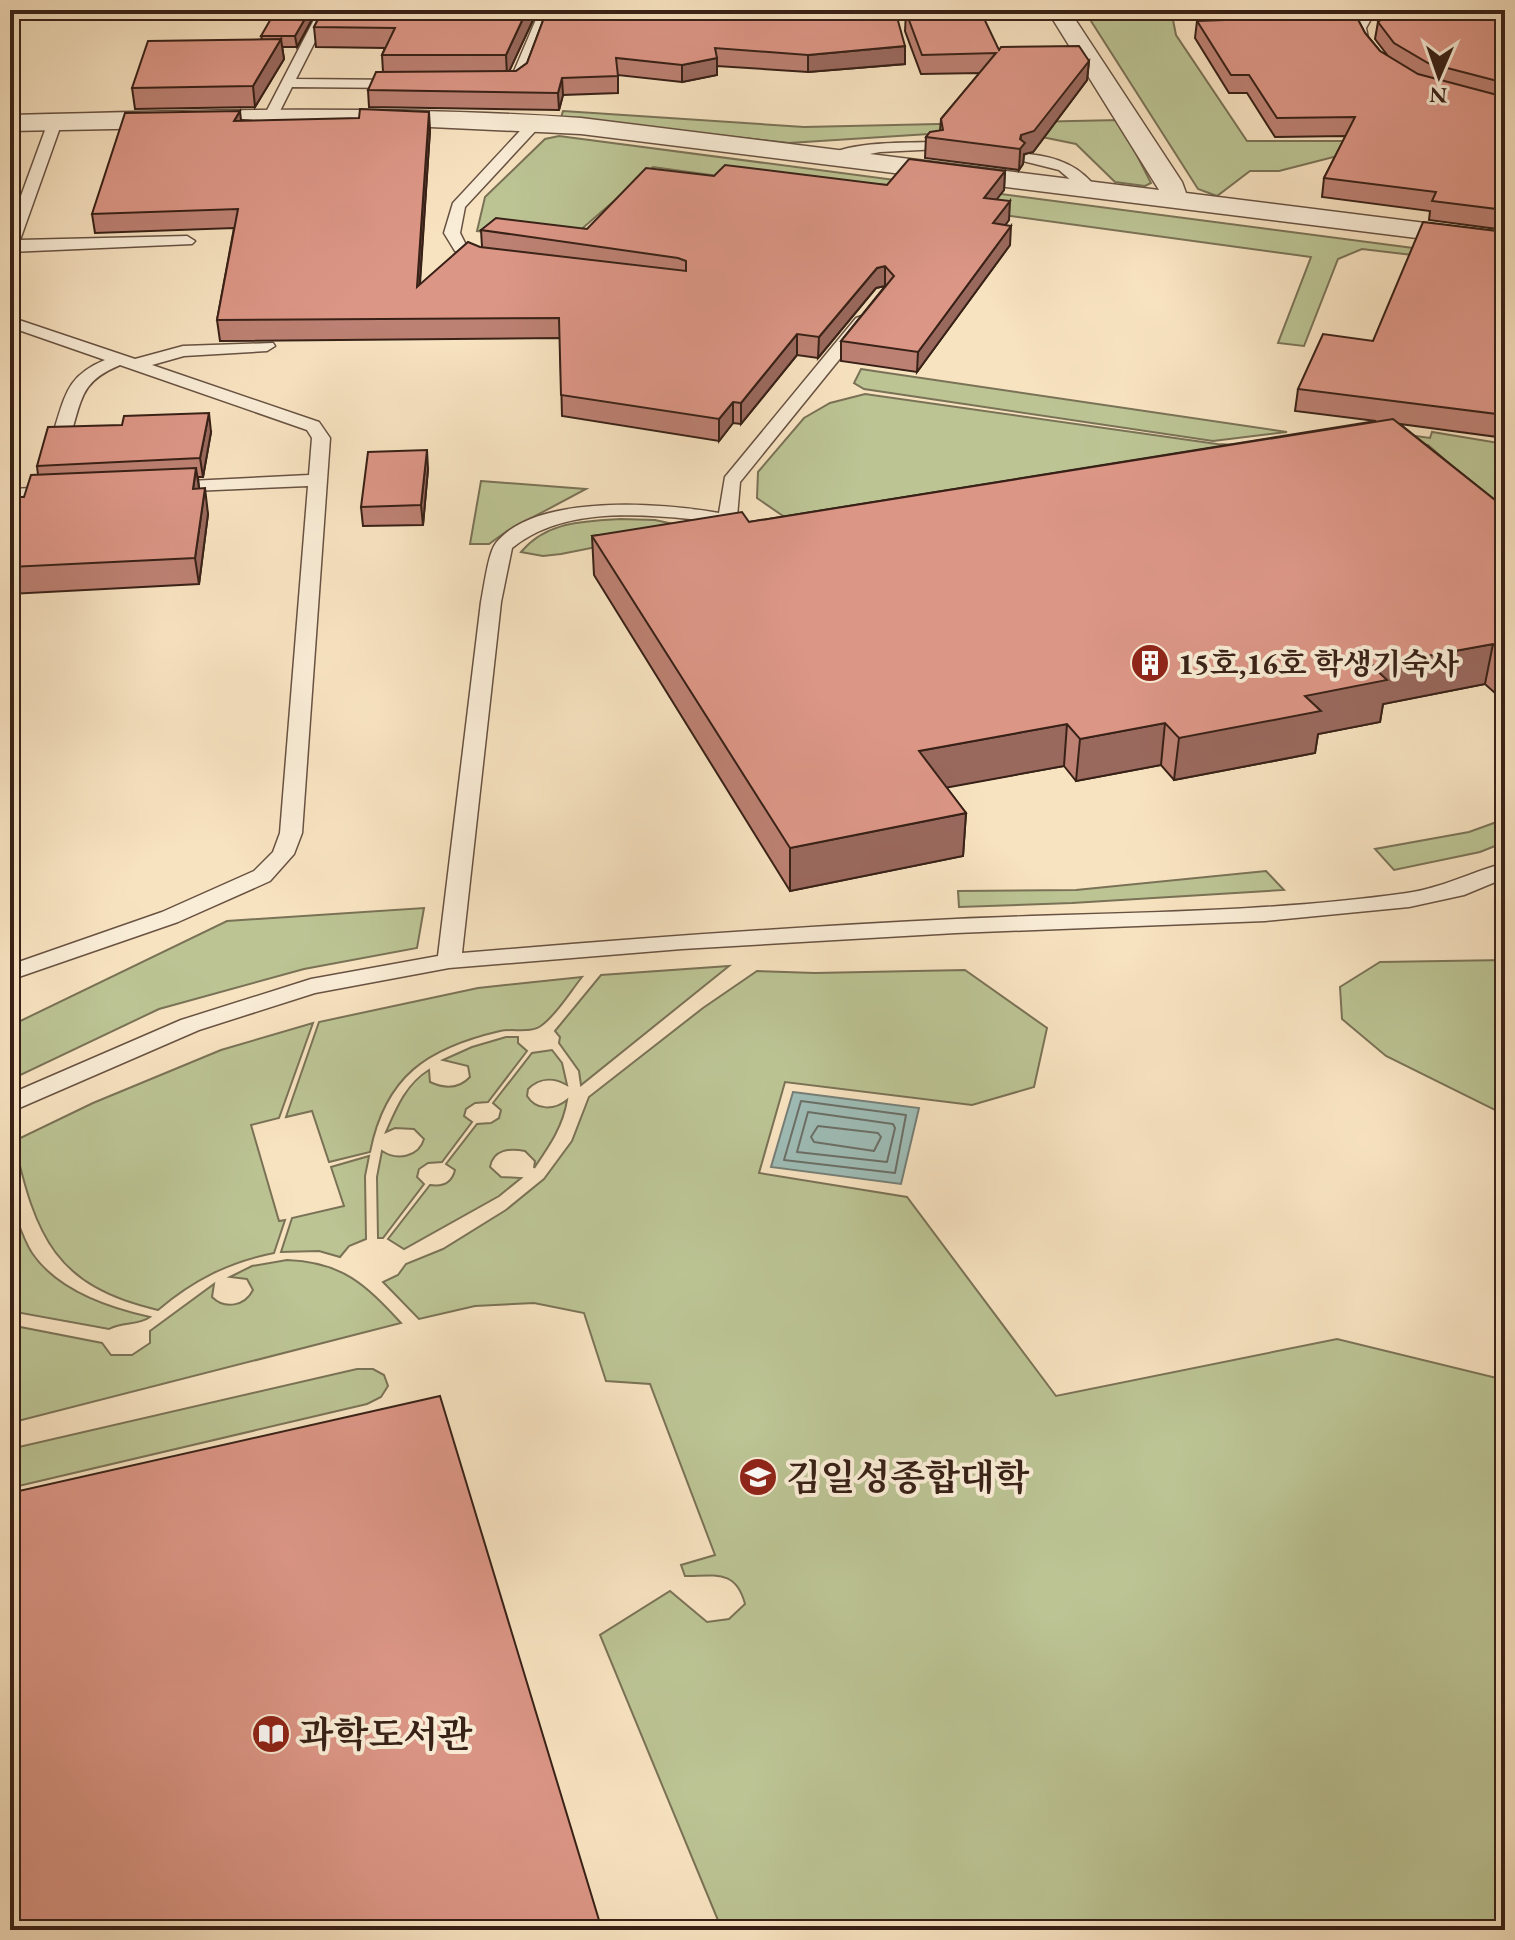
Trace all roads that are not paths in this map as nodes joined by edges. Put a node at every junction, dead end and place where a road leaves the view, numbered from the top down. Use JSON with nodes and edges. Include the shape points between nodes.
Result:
{"nodes":[{"id":1,"x":325,"y":10,"type":"edge"},
{"id":2,"x":1058,"y":10,"type":"edge"},
{"id":3,"x":1370,"y":10,"type":"edge"},
{"id":4,"x":546,"y":11,"type":"edge"},
{"id":5,"x":530,"y":13,"type":"edge"},
{"id":6,"x":1382,"y":67,"type":"edge"},
{"id":7,"x":288,"y":83,"type":"junction"},
{"id":8,"x":415,"y":84,"type":"edge"},
{"id":9,"x":494,"y":84,"type":"edge"},
{"id":10,"x":271,"y":116,"type":"junction"},
{"id":11,"x":55,"y":122,"type":"junction"},
{"id":12,"x":536,"y":122,"type":"junction"},
{"id":13,"x":10,"y":123,"type":"edge"},
{"id":14,"x":935,"y":146,"type":"edge"},
{"id":15,"x":833,"y":157,"type":"junction"},
{"id":16,"x":1028,"y":158,"type":"edge"},
{"id":17,"x":1091,"y":190,"type":"junction"},
{"id":18,"x":1176,"y":201,"type":"junction"},
{"id":19,"x":187,"y":241,"type":"edge"},
{"id":20,"x":1505,"y":241,"type":"edge"},
{"id":21,"x":10,"y":246,"type":"edge"},
{"id":22,"x":512,"y":263,"type":"edge"},
{"id":23,"x":874,"y":305,"type":"edge"},
{"id":24,"x":10,"y":322,"type":"edge"},
{"id":25,"x":267,"y":346,"type":"edge"},
{"id":26,"x":129,"y":361,"type":"junction"},
{"id":27,"x":64,"y":427,"type":"edge"},
{"id":28,"x":318,"y":480,"type":"junction"},
{"id":29,"x":149,"y":488,"type":"edge"},
{"id":30,"x":72,"y":491,"type":"edge"},
{"id":31,"x":10,"y":494,"type":"edge"},
{"id":32,"x":728,"y":520,"type":"junction"},
{"id":33,"x":756,"y":528,"type":"edge"},
{"id":34,"x":1505,"y":870,"type":"edge"},
{"id":35,"x":449,"y":961,"type":"junction"},
{"id":36,"x":10,"y":973,"type":"edge"},
{"id":37,"x":10,"y":1104,"type":"edge"}],
"edges":[{"from":1,"to":7,"type":"lane"},
{"from":2,"to":18,"type":"street","via":[[1169,182]]},
{"from":3,"to":6,"type":"lane","via":[[1360,28],[1363,43]]},
{"from":4,"to":5,"type":"lane"},
{"from":4,"to":9,"type":"lane","via":[[518,79]]},
{"from":7,"to":8,"type":"lane"},
{"from":7,"to":10,"type":"lane"},
{"from":10,"to":11,"type":"street"},
{"from":10,"to":12,"type":"street"},
{"from":11,"to":13,"type":"street"},
{"from":11,"to":21,"type":"lane"},
{"from":12,"to":15,"type":"street"},
{"from":12,"to":22,"type":"lane","via":[[458,206],[452,233],[460,248],[482,259]]},
{"from":14,"to":15,"type":"lane"},
{"from":15,"to":17,"type":"street"},
{"from":16,"to":17,"type":"lane","via":[[1063,164]]},
{"from":17,"to":18,"type":"street"},
{"from":18,"to":20,"type":"street"},
{"from":19,"to":21,"type":"lane"},
{"from":23,"to":32,"type":"lane","via":[[731,481]]},
{"from":24,"to":26,"type":"lane"},
{"from":25,"to":26,"type":"lane","via":[[183,351]]},
{"from":26,"to":27,"type":"lane","via":[[88,372],[77,384]]},
{"from":26,"to":28,"type":"lane","via":[[313,426],[321,438]]},
{"from":28,"to":29,"type":"lane"},
{"from":28,"to":36,"type":"lane","via":[[291,833],[283,854],[262,876],[170,917]]},
{"from":30,"to":31,"type":"lane"},
{"from":32,"to":33,"type":"lane"},
{"from":32,"to":35,"type":"lane","via":[[616,511],[566,515],[528,527],[503,546],[491,602]]},
{"from":34,"to":35,"type":"lane","via":[[1456,890],[1409,900],[1265,914],[956,926]]},
{"from":35,"to":37,"type":"lane","via":[[311,986],[205,1020]]}]}
